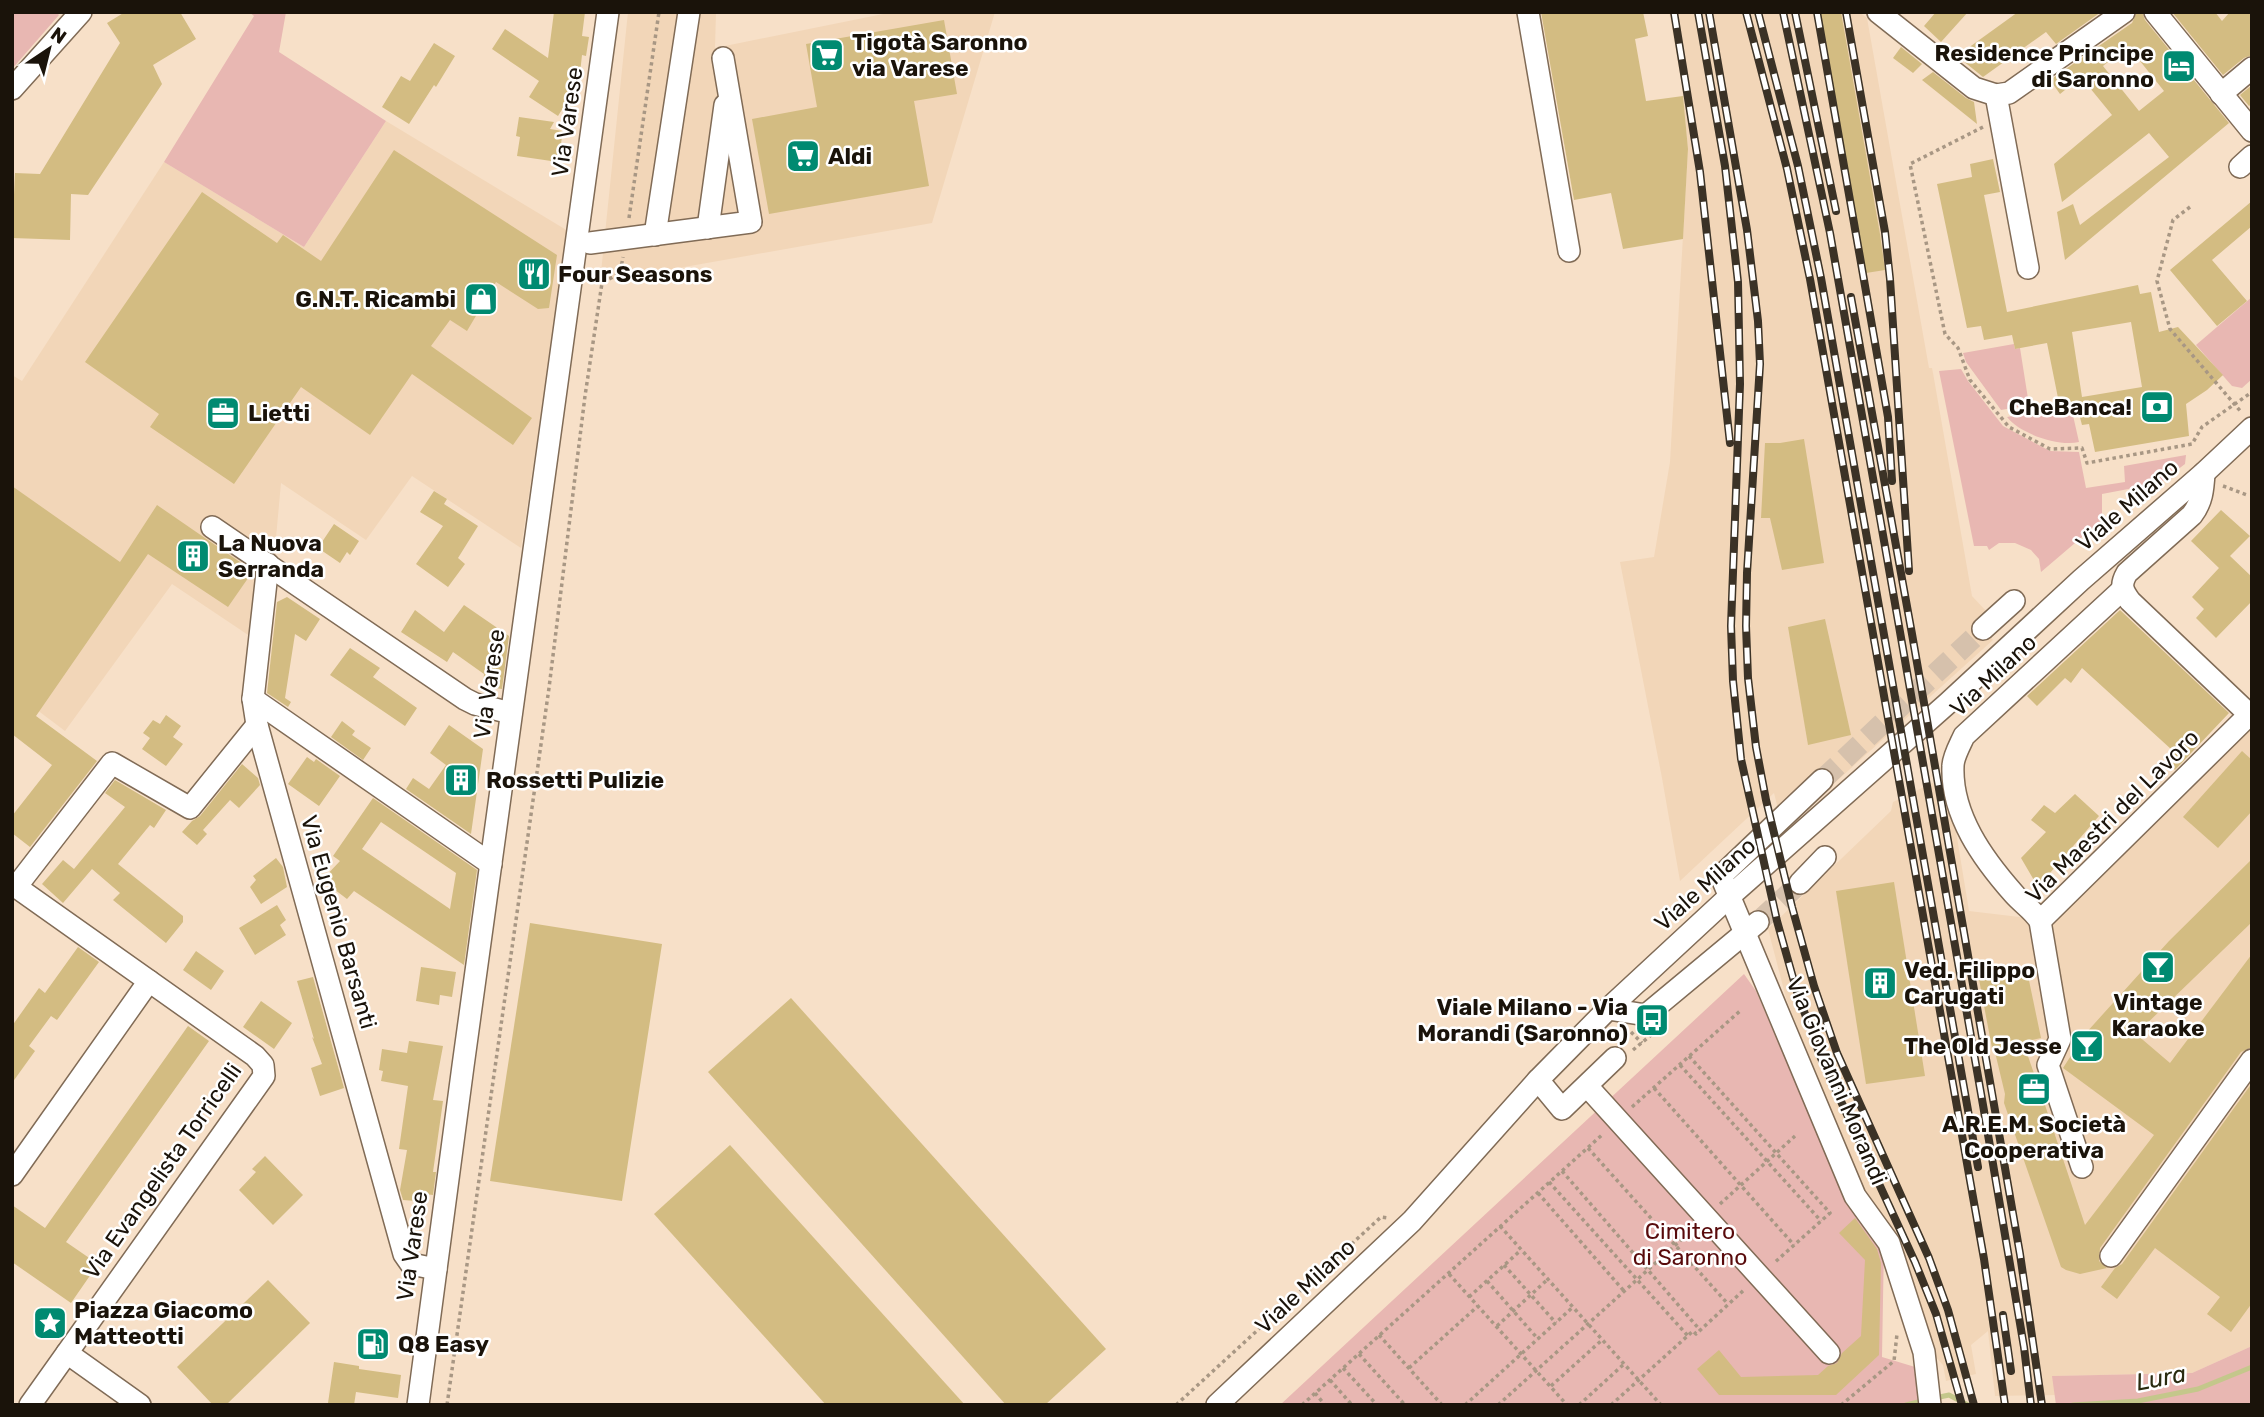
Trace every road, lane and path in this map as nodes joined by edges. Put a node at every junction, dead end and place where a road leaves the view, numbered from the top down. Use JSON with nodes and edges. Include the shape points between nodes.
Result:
{"nodes":[{"id":1,"x":81,"y":12,"type":"edge"},
{"id":2,"x":608,"y":12,"type":"edge"},
{"id":3,"x":620,"y":12,"type":"edge"},
{"id":4,"x":659,"y":12,"type":"edge"},
{"id":5,"x":689,"y":12,"type":"edge"},
{"id":6,"x":1528,"y":12,"type":"edge"},
{"id":7,"x":1878,"y":12,"type":"edge"},
{"id":8,"x":2124,"y":12,"type":"edge"},
{"id":9,"x":2155,"y":12,"type":"edge"},
{"id":10,"x":723,"y":58,"type":"dead end"},
{"id":11,"x":2252,"y":68,"type":"edge"},
{"id":12,"x":728,"y":85,"type":"junction"},
{"id":13,"x":12,"y":89,"type":"edge"},
{"id":14,"x":2221,"y":94,"type":"junction"},
{"id":15,"x":1996,"y":95,"type":"junction"},
{"id":16,"x":2001,"y":118,"type":"junction"},
{"id":17,"x":2252,"y":131,"type":"edge"},
{"id":18,"x":640,"y":143,"type":"junction"},
{"id":19,"x":668,"y":148,"type":"junction"},
{"id":20,"x":2190,"y":207,"type":"dead end"},
{"id":21,"x":708,"y":228,"type":"junction"},
{"id":22,"x":655,"y":235,"type":"junction"},
{"id":23,"x":625,"y":239,"type":"junction"},
{"id":24,"x":590,"y":243,"type":"junction"},
{"id":25,"x":1569,"y":251,"type":"dead end"},
{"id":26,"x":2028,"y":268,"type":"dead end"},
{"id":27,"x":2252,"y":391,"type":"edge"},
{"id":28,"x":2236,"y":405,"type":"junction"},
{"id":29,"x":2252,"y":428,"type":"edge"},
{"id":30,"x":2213,"y":480,"type":"junction"},
{"id":31,"x":2247,"y":495,"type":"dead end"},
{"id":32,"x":212,"y":527,"type":"dead end"},
{"id":33,"x":268,"y":564,"type":"junction"},
{"id":34,"x":2122,"y":590,"type":"junction"},
{"id":35,"x":2014,"y":601,"type":"dead end"},
{"id":36,"x":1983,"y":629,"type":"tunnel mouth"},
{"id":37,"x":253,"y":699,"type":"junction"},
{"id":38,"x":511,"y":713,"type":"junction"},
{"id":39,"x":2251,"y":716,"type":"edge"},
{"id":40,"x":257,"y":724,"type":"junction"},
{"id":41,"x":1822,"y":780,"type":"tunnel mouth"},
{"id":42,"x":1825,"y":858,"type":"dead end"},
{"id":43,"x":491,"y":864,"type":"junction"},
{"id":44,"x":1800,"y":883,"type":"tunnel mouth"},
{"id":45,"x":14,"y":886,"type":"edge"},
{"id":46,"x":1730,"y":896,"type":"junction"},
{"id":47,"x":2040,"y":921,"type":"junction"},
{"id":48,"x":1751,"y":927,"type":"junction"},
{"id":49,"x":149,"y":981,"type":"junction"},
{"id":50,"x":1608,"y":1009,"type":"junction"},
{"id":51,"x":1615,"y":1058,"type":"dead end"},
{"id":52,"x":2252,"y":1060,"type":"edge"},
{"id":53,"x":1680,"y":1065,"type":"dead end"},
{"id":54,"x":1538,"y":1080,"type":"junction"},
{"id":55,"x":1587,"y":1086,"type":"junction"},
{"id":56,"x":1654,"y":1088,"type":"dead end"},
{"id":57,"x":1795,"y":1136,"type":"dead end"},
{"id":58,"x":1588,"y":1148,"type":"dead end"},
{"id":59,"x":1768,"y":1162,"type":"junction"},
{"id":60,"x":2082,"y":1167,"type":"dead end"},
{"id":61,"x":1562,"y":1171,"type":"dead end"},
{"id":62,"x":12,"y":1175,"type":"edge"},
{"id":63,"x":1549,"y":1182,"type":"dead end"},
{"id":64,"x":1741,"y":1185,"type":"junction"},
{"id":65,"x":1538,"y":1193,"type":"dead end"},
{"id":66,"x":1706,"y":1218,"type":"junction"},
{"id":67,"x":1412,"y":1221,"type":"junction"},
{"id":68,"x":1821,"y":1221,"type":"dead end"},
{"id":69,"x":1675,"y":1245,"type":"junction"},
{"id":70,"x":1794,"y":1245,"type":"dead end"},
{"id":71,"x":1521,"y":1250,"type":"junction"},
{"id":72,"x":2111,"y":1256,"type":"dead end"},
{"id":73,"x":1504,"y":1265,"type":"junction"},
{"id":74,"x":436,"y":1269,"type":"junction"},
{"id":75,"x":1647,"y":1270,"type":"junction"},
{"id":76,"x":1448,"y":1273,"type":"junction"},
{"id":77,"x":1548,"y":1279,"type":"junction"},
{"id":78,"x":1637,"y":1279,"type":"junction"},
{"id":79,"x":1487,"y":1281,"type":"junction"},
{"id":80,"x":1624,"y":1291,"type":"junction"},
{"id":81,"x":1531,"y":1295,"type":"junction"},
{"id":82,"x":1469,"y":1297,"type":"junction"},
{"id":83,"x":1728,"y":1304,"type":"dead end"},
{"id":84,"x":1478,"y":1306,"type":"junction"},
{"id":85,"x":1573,"y":1307,"type":"junction"},
{"id":86,"x":1514,"y":1311,"type":"junction"},
{"id":87,"x":1915,"y":1320,"type":"junction"},
{"id":88,"x":1556,"y":1323,"type":"junction"},
{"id":89,"x":1588,"y":1324,"type":"junction"},
{"id":90,"x":1497,"y":1326,"type":"junction"},
{"id":91,"x":1700,"y":1329,"type":"dead end"},
{"id":92,"x":1380,"y":1335,"type":"junction"},
{"id":93,"x":1688,"y":1336,"type":"dead end"},
{"id":94,"x":1538,"y":1339,"type":"junction"},
{"id":95,"x":1602,"y":1340,"type":"junction"},
{"id":96,"x":67,"y":1353,"type":"junction"},
{"id":97,"x":1829,"y":1353,"type":"dead end"},
{"id":98,"x":1359,"y":1354,"type":"junction"},
{"id":99,"x":1521,"y":1354,"type":"junction"},
{"id":100,"x":1625,"y":1364,"type":"junction"},
{"id":101,"x":1343,"y":1368,"type":"junction"},
{"id":102,"x":1409,"y":1368,"type":"junction"},
{"id":103,"x":1536,"y":1370,"type":"junction"},
{"id":104,"x":1330,"y":1380,"type":"junction"},
{"id":105,"x":1550,"y":1386,"type":"junction"},
{"id":106,"x":1315,"y":1393,"type":"junction"},
{"id":107,"x":30,"y":1405,"type":"edge"},
{"id":108,"x":140,"y":1405,"type":"edge"},
{"id":109,"x":418,"y":1405,"type":"edge"},
{"id":110,"x":431,"y":1405,"type":"edge"},
{"id":111,"x":447,"y":1405,"type":"edge"},
{"id":112,"x":1176,"y":1405,"type":"edge"},
{"id":113,"x":1217,"y":1405,"type":"edge"},
{"id":114,"x":1302,"y":1405,"type":"edge"},
{"id":115,"x":1325,"y":1405,"type":"edge"},
{"id":116,"x":1352,"y":1405,"type":"edge"},
{"id":117,"x":1377,"y":1405,"type":"edge"},
{"id":118,"x":1405,"y":1405,"type":"edge"},
{"id":119,"x":1443,"y":1405,"type":"edge"},
{"id":120,"x":1465,"y":1405,"type":"edge"},
{"id":121,"x":1497,"y":1405,"type":"edge"},
{"id":122,"x":1567,"y":1405,"type":"edge"},
{"id":123,"x":1579,"y":1405,"type":"edge"},
{"id":124,"x":1661,"y":1405,"type":"edge"},
{"id":125,"x":1841,"y":1405,"type":"edge"},
{"id":126,"x":1930,"y":1405,"type":"edge"}],
"edges":[{"from":1,"to":13,"type":"street"},
{"from":2,"to":38,"type":"street","name":"Via Varese"},
{"from":3,"to":24,"type":"street","name":"Via Varese"},
{"from":4,"to":18,"type":"path"},
{"from":5,"to":19,"type":"street"},
{"from":6,"to":25,"type":"street"},
{"from":7,"to":15,"type":"street","via":[[1974,88]]},
{"from":8,"to":15,"type":"street","via":[[2009,93]]},
{"from":9,"to":14,"type":"street"},
{"from":10,"to":12,"type":"street"},
{"from":11,"to":14,"type":"street"},
{"from":12,"to":21,"type":"street"},
{"from":12,"to":21,"type":"street","via":[[751,222]]},
{"from":14,"to":17,"type":"street"},
{"from":15,"to":16,"type":"street"},
{"from":16,"to":26,"type":"street"},
{"from":16,"to":28,"type":"path","via":[[1910,164],[1945,334],[1958,348],[1970,380],[2009,427],[2050,449],[2082,448],[2087,463],[2192,444],[2202,427]]},
{"from":18,"to":19,"type":"path"},
{"from":18,"to":23,"type":"path"},
{"from":19,"to":22,"type":"street"},
{"from":20,"to":28,"type":"path","via":[[2173,220],[2157,281],[2170,329]]},
{"from":21,"to":22,"type":"street"},
{"from":22,"to":23,"type":"street"},
{"from":23,"to":24,"type":"street"},
{"from":23,"to":111,"type":"path","via":[[620,272],[602,283]]},
{"from":24,"to":110,"type":"street","name":"Via Varese"},
{"from":27,"to":28,"type":"path"},
{"from":29,"to":30,"type":"street","name":"Viale Milano"},
{"from":30,"to":31,"type":"path"},
{"from":30,"to":34,"type":"street","name":"Via Milano","via":[[2192,515],[2127,573]]},
{"from":30,"to":46,"type":"street","name":"Viale Milano","via":[[2050,607]]},
{"from":32,"to":33,"type":"street"},
{"from":33,"to":37,"type":"street","name":"Via Eugenio Barsanti"},
{"from":33,"to":38,"type":"street","via":[[466,699]]},
{"from":34,"to":39,"type":"street"},
{"from":34,"to":47,"type":"street","name":"Via Milano","via":[[1964,736],[1953,764],[1962,819],[2002,879]]},
{"from":35,"to":36,"type":"street"},
{"from":37,"to":40,"type":"street","name":"Via Eugenio Barsanti"},
{"from":37,"to":43,"type":"street"},
{"from":38,"to":43,"type":"street","name":"Via Varese"},
{"from":39,"to":47,"type":"street","name":"Via Maestri del Lavoro"},
{"from":40,"to":45,"type":"street","via":[[190,808],[112,763]]},
{"from":40,"to":74,"type":"street","name":"Via Eugenio Barsanti","via":[[404,1254],[411,1264]]},
{"from":41,"to":46,"type":"street","via":[[1721,876]]},
{"from":42,"to":44,"type":"street"},
{"from":43,"to":74,"type":"street","name":"Via Varese"},
{"from":45,"to":49,"type":"street","name":"Via Evangelista Torricelli"},
{"from":46,"to":48,"type":"street","name":"Via Giovanni Morandi"},
{"from":46,"to":50,"type":"street","name":"Viale Milano"},
{"from":47,"to":60,"type":"street","name":"Via Maestri del Lavoro","via":[[2060,1039],[2048,1065]]},
{"from":48,"to":50,"type":"street","via":[[1646,1015]]},
{"from":48,"to":87,"type":"street","name":"Via Giovanni Morandi","via":[[1855,1196],[1889,1243]]},
{"from":49,"to":62,"type":"street"},
{"from":49,"to":96,"type":"street","name":"Via Evangelista Torricelli","via":[[256,1056],[264,1076]]},
{"from":50,"to":54,"type":"street","name":"Viale Milano"},
{"from":51,"to":55,"type":"street"},
{"from":52,"to":72,"type":"street"},
{"from":53,"to":59,"type":"path"},
{"from":54,"to":55,"type":"street","via":[[1562,1109]]},
{"from":54,"to":67,"type":"street","name":"Viale Milano"},
{"from":55,"to":66,"type":"street"},
{"from":56,"to":64,"type":"path"},
{"from":57,"to":59,"type":"path"},
{"from":58,"to":69,"type":"path"},
{"from":59,"to":64,"type":"path"},
{"from":59,"to":68,"type":"path"},
{"from":61,"to":75,"type":"path"},
{"from":63,"to":78,"type":"path"},
{"from":64,"to":66,"type":"path"},
{"from":64,"to":70,"type":"path"},
{"from":65,"to":80,"type":"path"},
{"from":66,"to":69,"type":"path"},
{"from":66,"to":97,"type":"street"},
{"from":67,"to":112,"type":"path","via":[[1381,1217]]},
{"from":67,"to":113,"type":"street","name":"Viale Milano"},
{"from":69,"to":75,"type":"path"},
{"from":69,"to":83,"type":"path"},
{"from":71,"to":73,"type":"path"},
{"from":71,"to":76,"type":"path","via":[[1500,1226]]},
{"from":71,"to":77,"type":"path"},
{"from":73,"to":79,"type":"path"},
{"from":73,"to":81,"type":"path"},
{"from":74,"to":109,"type":"street","name":"Via Varese"},
{"from":75,"to":78,"type":"path"},
{"from":75,"to":91,"type":"path"},
{"from":76,"to":82,"type":"path"},
{"from":76,"to":92,"type":"path"},
{"from":77,"to":81,"type":"path"},
{"from":77,"to":85,"type":"path"},
{"from":78,"to":80,"type":"path"},
{"from":78,"to":93,"type":"path"},
{"from":79,"to":82,"type":"path"},
{"from":79,"to":86,"type":"path"},
{"from":80,"to":89,"type":"path"},
{"from":81,"to":86,"type":"path"},
{"from":81,"to":88,"type":"path"},
{"from":82,"to":84,"type":"path"},
{"from":84,"to":90,"type":"path"},
{"from":84,"to":102,"type":"path"},
{"from":85,"to":88,"type":"path"},
{"from":85,"to":89,"type":"path"},
{"from":86,"to":90,"type":"path"},
{"from":86,"to":94,"type":"path"},
{"from":87,"to":125,"type":"path","via":[[1897,1335],[1894,1361]]},
{"from":87,"to":126,"type":"street","name":"Via Giovanni Morandi"},
{"from":88,"to":94,"type":"path"},
{"from":89,"to":95,"type":"path"},
{"from":89,"to":103,"type":"path"},
{"from":90,"to":99,"type":"path"},
{"from":92,"to":98,"type":"path"},
{"from":92,"to":102,"type":"path"},
{"from":94,"to":99,"type":"path"},
{"from":95,"to":100,"type":"path"},
{"from":95,"to":105,"type":"path"},
{"from":96,"to":107,"type":"street"},
{"from":96,"to":108,"type":"street"},
{"from":98,"to":101,"type":"path"},
{"from":98,"to":118,"type":"path"},
{"from":99,"to":103,"type":"path"},
{"from":99,"to":120,"type":"path"},
{"from":100,"to":123,"type":"path"},
{"from":100,"to":124,"type":"path"},
{"from":101,"to":104,"type":"path"},
{"from":101,"to":117,"type":"path"},
{"from":102,"to":119,"type":"path"},
{"from":103,"to":105,"type":"path"},
{"from":103,"to":121,"type":"path"},
{"from":104,"to":106,"type":"path"},
{"from":104,"to":116,"type":"path"},
{"from":105,"to":122,"type":"path"},
{"from":106,"to":114,"type":"path"},
{"from":106,"to":115,"type":"path"}]}
